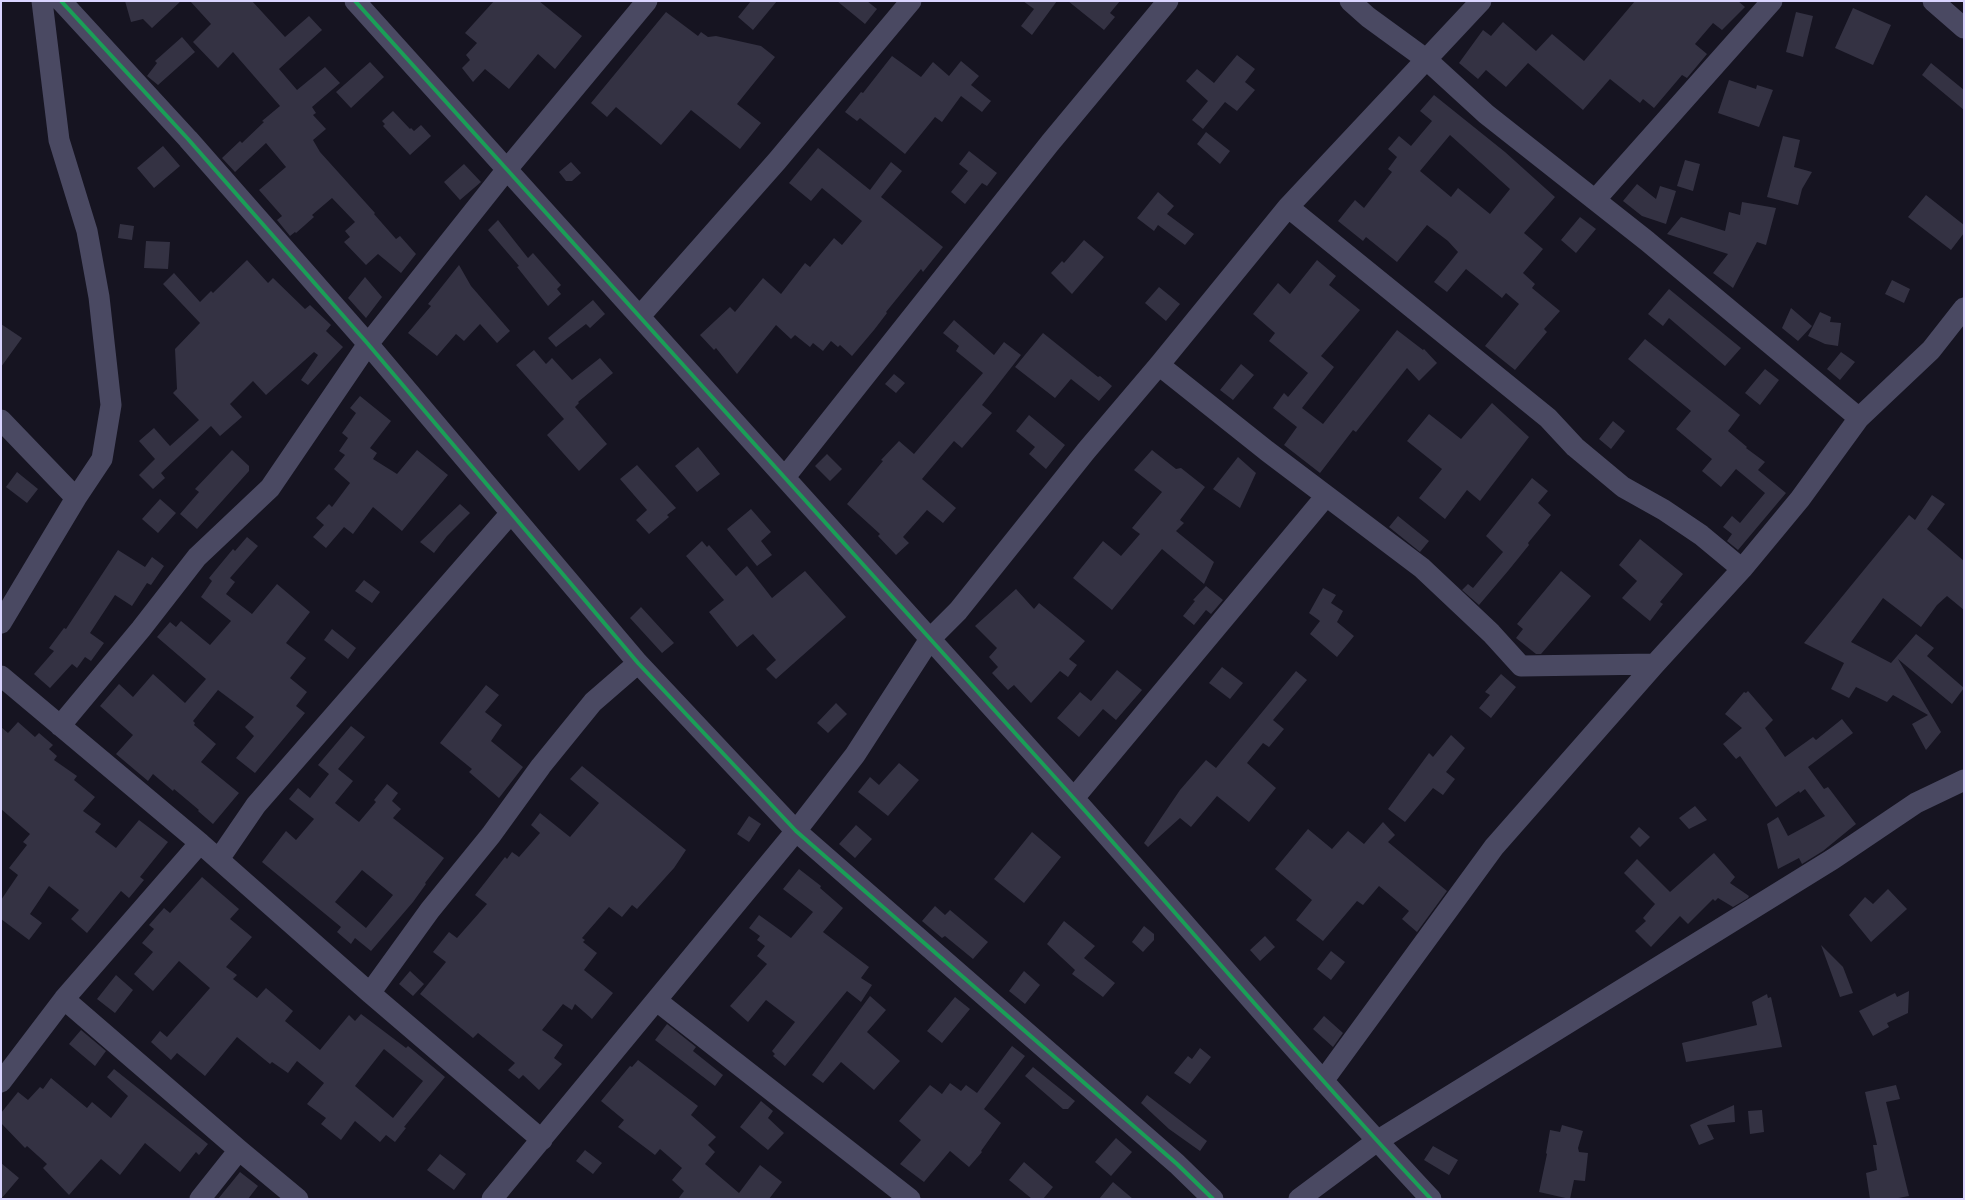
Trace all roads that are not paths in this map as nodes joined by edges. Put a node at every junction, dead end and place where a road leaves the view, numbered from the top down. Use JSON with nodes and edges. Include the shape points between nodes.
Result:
{"nodes":[{"id":1,"x":42,"y":1,"type":"edge"},
{"id":2,"x":61,"y":1,"type":"edge"},
{"id":3,"x":355,"y":1,"type":"edge"},
{"id":4,"x":647,"y":1,"type":"edge"},
{"id":5,"x":911,"y":1,"type":"edge"},
{"id":6,"x":1168,"y":1,"type":"edge"},
{"id":7,"x":1350,"y":1,"type":"edge"},
{"id":8,"x":1481,"y":1,"type":"edge"},
{"id":9,"x":1772,"y":1,"type":"edge"},
{"id":10,"x":1933,"y":1,"type":"edge"},
{"id":11,"x":1964,"y":28,"type":"edge"},
{"id":12,"x":1428,"y":60,"type":"junction"},
{"id":13,"x":508,"y":168,"type":"junction"},
{"id":14,"x":1595,"y":200,"type":"junction"},
{"id":15,"x":1288,"y":207,"type":"junction"},
{"id":16,"x":1964,"y":308,"type":"edge"},
{"id":17,"x":640,"y":316,"type":"junction"},
{"id":18,"x":368,"y":344,"type":"junction"},
{"id":19,"x":1159,"y":365,"type":"junction"},
{"id":20,"x":1858,"y":418,"type":"junction"},
{"id":21,"x":1,"y":420,"type":"edge"},
{"id":22,"x":785,"y":477,"type":"junction"},
{"id":23,"x":1326,"y":496,"type":"junction"},
{"id":24,"x":76,"y":498,"type":"junction"},
{"id":25,"x":511,"y":513,"type":"junction"},
{"id":26,"x":1742,"y":569,"type":"junction"},
{"id":27,"x":1,"y":623,"type":"edge"},
{"id":28,"x":930,"y":639,"type":"junction"},
{"id":29,"x":638,"y":662,"type":"junction"},
{"id":30,"x":1655,"y":664,"type":"junction"},
{"id":31,"x":1,"y":676,"type":"edge"},
{"id":32,"x":60,"y":726,"type":"junction"},
{"id":33,"x":1964,"y":780,"type":"edge"},
{"id":34,"x":1074,"y":798,"type":"junction"},
{"id":35,"x":796,"y":831,"type":"junction"},
{"id":36,"x":200,"y":843,"type":"junction"},
{"id":37,"x":218,"y":859,"type":"junction"},
{"id":38,"x":370,"y":993,"type":"junction"},
{"id":39,"x":64,"y":999,"type":"junction"},
{"id":40,"x":657,"y":1002,"type":"junction"},
{"id":41,"x":1323,"y":1081,"type":"junction"},
{"id":42,"x":1,"y":1082,"type":"edge"},
{"id":43,"x":542,"y":1140,"type":"junction"},
{"id":44,"x":1377,"y":1141,"type":"junction"},
{"id":45,"x":239,"y":1150,"type":"junction"},
{"id":46,"x":200,"y":1199,"type":"edge"},
{"id":47,"x":298,"y":1199,"type":"edge"},
{"id":48,"x":492,"y":1199,"type":"edge"},
{"id":49,"x":910,"y":1199,"type":"edge"},
{"id":50,"x":1214,"y":1199,"type":"edge"},
{"id":51,"x":1299,"y":1199,"type":"edge"},
{"id":52,"x":1431,"y":1199,"type":"edge"}],
"edges":[{"from":1,"to":24,"type":"street","via":[[59,140],[87,231],[99,297],[111,405],[102,459]]},
{"from":2,"to":18,"type":"street","via":[[188,139]]},
{"from":3,"to":13,"type":"street"},
{"from":4,"to":13,"type":"street"},
{"from":5,"to":17,"type":"street","via":[[777,161]]},
{"from":6,"to":22,"type":"street","via":[[1050,143]]},
{"from":7,"to":12,"type":"street"},
{"from":8,"to":12,"type":"street"},
{"from":9,"to":14,"type":"street"},
{"from":10,"to":11,"type":"street"},
{"from":12,"to":14,"type":"street","via":[[1486,114]]},
{"from":12,"to":15,"type":"street"},
{"from":13,"to":17,"type":"street"},
{"from":13,"to":18,"type":"street"},
{"from":14,"to":20,"type":"street"},
{"from":15,"to":19,"type":"street"},
{"from":15,"to":26,"type":"street","via":[[1548,418],[1575,447],[1623,487],[1701,535]]},
{"from":16,"to":20,"type":"street","via":[[1931,350]]},
{"from":17,"to":22,"type":"street"},
{"from":18,"to":25,"type":"street"},
{"from":18,"to":32,"type":"street","via":[[270,488],[197,557]]},
{"from":19,"to":23,"type":"street"},
{"from":19,"to":28,"type":"street","via":[[1086,451],[958,611]]},
{"from":20,"to":26,"type":"street","via":[[1800,499]]},
{"from":21,"to":24,"type":"street"},
{"from":22,"to":28,"type":"street"},
{"from":23,"to":30,"type":"street","via":[[1422,568],[1491,633],[1521,666]]},
{"from":23,"to":34,"type":"street"},
{"from":24,"to":27,"type":"street"},
{"from":25,"to":29,"type":"street"},
{"from":25,"to":37,"type":"street","via":[[256,805]]},
{"from":26,"to":30,"type":"street"},
{"from":28,"to":34,"type":"street"},
{"from":28,"to":35,"type":"street","via":[[855,755]]},
{"from":29,"to":35,"type":"street"},
{"from":29,"to":38,"type":"street","via":[[593,702],[541,766],[491,835],[430,910]]},
{"from":30,"to":41,"type":"street","via":[[1494,847]]},
{"from":31,"to":32,"type":"street"},
{"from":32,"to":36,"type":"street"},
{"from":33,"to":44,"type":"street","via":[[1916,803],[1833,859]]},
{"from":34,"to":41,"type":"street"},
{"from":35,"to":40,"type":"street"},
{"from":35,"to":50,"type":"street"},
{"from":36,"to":37,"type":"street"},
{"from":36,"to":39,"type":"street"},
{"from":37,"to":38,"type":"street"},
{"from":38,"to":43,"type":"street"},
{"from":39,"to":42,"type":"street"},
{"from":39,"to":45,"type":"street"},
{"from":40,"to":43,"type":"street"},
{"from":40,"to":49,"type":"street"},
{"from":41,"to":44,"type":"street"},
{"from":43,"to":48,"type":"street"},
{"from":44,"to":51,"type":"street"},
{"from":44,"to":52,"type":"street"},
{"from":45,"to":46,"type":"street"},
{"from":45,"to":47,"type":"street"}]}
